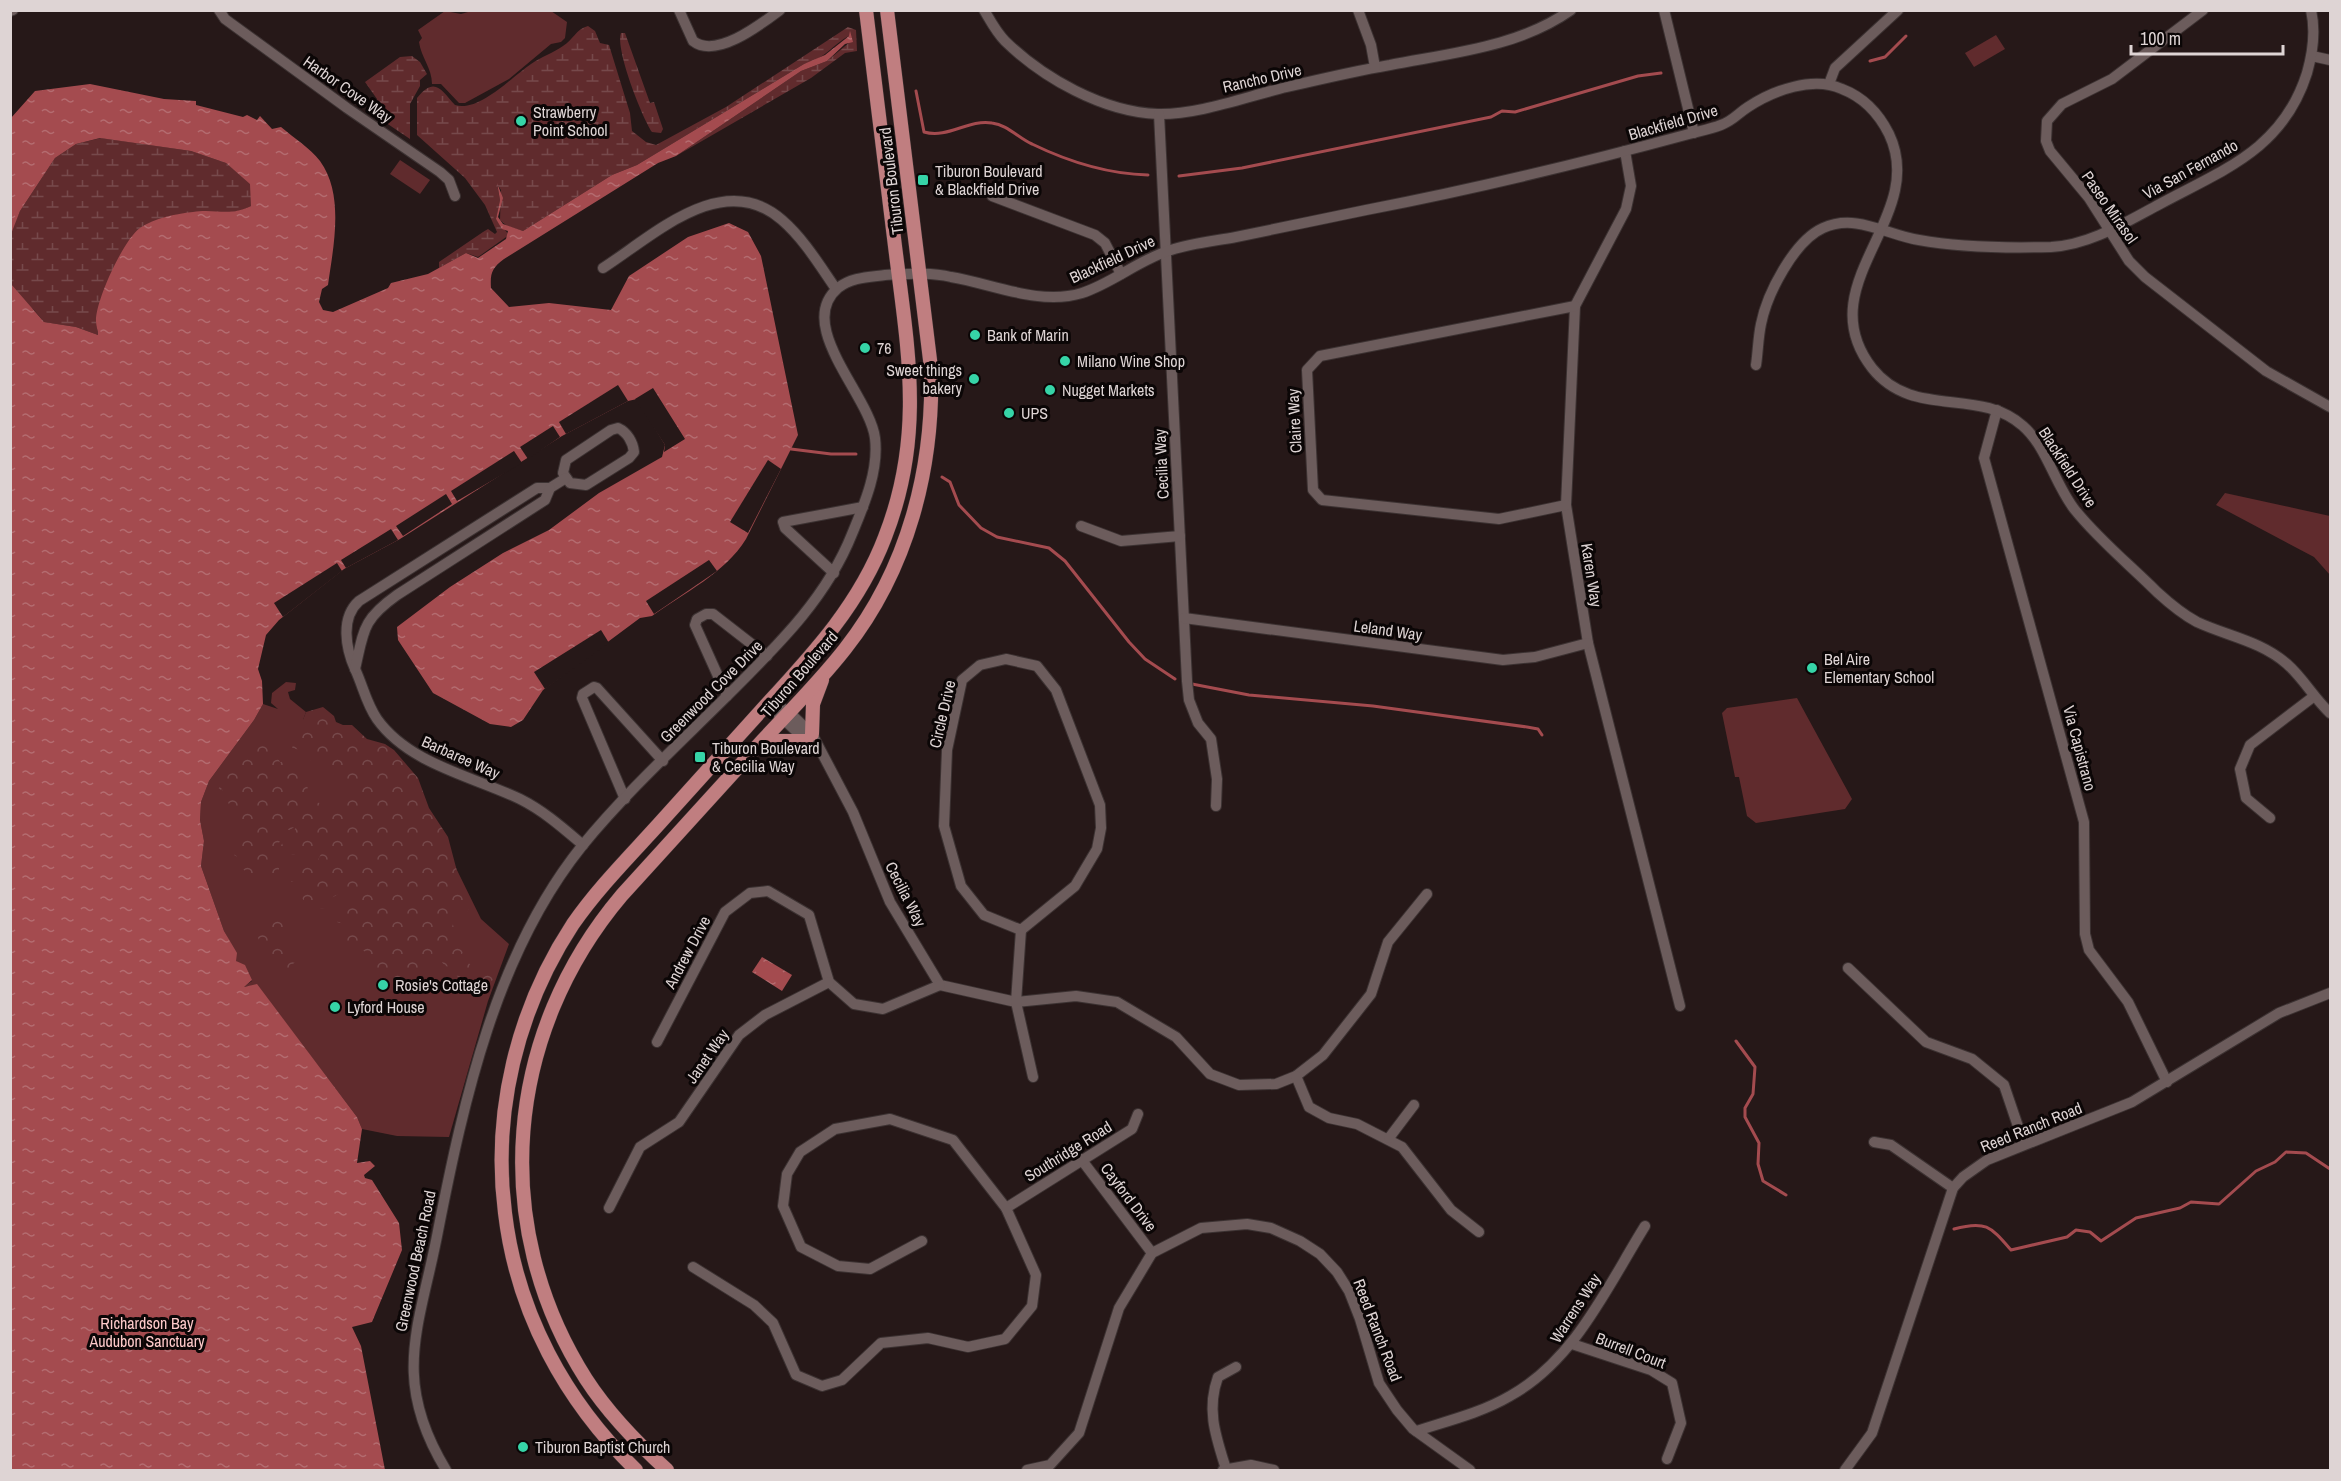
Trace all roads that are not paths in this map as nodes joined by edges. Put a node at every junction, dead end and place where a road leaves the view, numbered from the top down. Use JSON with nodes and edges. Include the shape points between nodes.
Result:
{"nodes":[{"id":1,"x":219,"y":10,"type":"edge"},
{"id":2,"x":679,"y":10,"type":"edge"},
{"id":3,"x":780,"y":10,"type":"edge"},
{"id":4,"x":866,"y":10,"type":"edge"},
{"id":5,"x":887,"y":10,"type":"edge"},
{"id":6,"x":984,"y":10,"type":"edge"},
{"id":7,"x":1358,"y":10,"type":"edge"},
{"id":8,"x":1571,"y":10,"type":"edge"},
{"id":9,"x":1664,"y":10,"type":"edge"},
{"id":10,"x":1898,"y":10,"type":"edge"},
{"id":11,"x":2203,"y":10,"type":"edge"},
{"id":12,"x":2311,"y":10,"type":"edge"},
{"id":13,"x":2312,"y":56,"type":"junction"},
{"id":14,"x":2331,"y":60,"type":"edge"},
{"id":15,"x":1375,"y":67,"type":"junction"},
{"id":16,"x":1829,"y":84,"type":"junction"},
{"id":17,"x":1158,"y":114,"type":"junction"},
{"id":18,"x":1694,"y":133,"type":"junction"},
{"id":19,"x":1625,"y":151,"type":"junction"},
{"id":20,"x":455,"y":196,"type":"dead end"},
{"id":21,"x":992,"y":196,"type":"dead end"},
{"id":22,"x":1881,"y":230,"type":"junction"},
{"id":23,"x":2109,"y":230,"type":"junction"},
{"id":24,"x":1165,"y":251,"type":"junction"},
{"id":25,"x":603,"y":268,"type":"dead end"},
{"id":26,"x":920,"y":274,"type":"junction"},
{"id":27,"x":1121,"y":274,"type":"junction"},
{"id":28,"x":899,"y":275,"type":"junction"},
{"id":29,"x":836,"y":290,"type":"junction"},
{"id":30,"x":1575,"y":306,"type":"junction"},
{"id":31,"x":1756,"y":365,"type":"dead end"},
{"id":32,"x":2331,"y":407,"type":"edge"},
{"id":33,"x":1996,"y":410,"type":"junction"},
{"id":34,"x":566,"y":478,"type":"junction"},
{"id":35,"x":550,"y":488,"type":"junction"},
{"id":36,"x":1566,"y":505,"type":"junction"},
{"id":37,"x":863,"y":507,"type":"junction"},
{"id":38,"x":1081,"y":526,"type":"dead end"},
{"id":39,"x":1180,"y":536,"type":"junction"},
{"id":40,"x":834,"y":573,"type":"junction"},
{"id":41,"x":1184,"y":618,"type":"junction"},
{"id":42,"x":1587,"y":643,"type":"junction"},
{"id":43,"x":767,"y":656,"type":"junction"},
{"id":44,"x":355,"y":669,"type":"junction"},
{"id":45,"x":825,"y":673,"type":"junction"},
{"id":46,"x":728,"y":696,"type":"junction"},
{"id":47,"x":2313,"y":697,"type":"junction"},
{"id":48,"x":770,"y":701,"type":"junction"},
{"id":49,"x":2331,"y":713,"type":"edge"},
{"id":50,"x":785,"y":716,"type":"junction"},
{"id":51,"x":812,"y":740,"type":"junction"},
{"id":52,"x":755,"y":749,"type":"junction"},
{"id":53,"x":663,"y":760,"type":"junction"},
{"id":54,"x":625,"y":799,"type":"junction"},
{"id":55,"x":1216,"y":806,"type":"dead end"},
{"id":56,"x":2270,"y":818,"type":"dead end"},
{"id":57,"x":583,"y":845,"type":"junction"},
{"id":58,"x":1427,"y":894,"type":"dead end"},
{"id":59,"x":1021,"y":930,"type":"junction"},
{"id":60,"x":1848,"y":968,"type":"dead end"},
{"id":61,"x":830,"y":982,"type":"junction"},
{"id":62,"x":940,"y":985,"type":"junction"},
{"id":63,"x":2331,"y":993,"type":"edge"},
{"id":64,"x":1016,"y":1002,"type":"junction"},
{"id":65,"x":1680,"y":1006,"type":"dead end"},
{"id":66,"x":657,"y":1042,"type":"dead end"},
{"id":67,"x":1296,"y":1076,"type":"junction"},
{"id":68,"x":1033,"y":1077,"type":"dead end"},
{"id":69,"x":2167,"y":1082,"type":"junction"},
{"id":70,"x":1414,"y":1105,"type":"dead end"},
{"id":71,"x":1138,"y":1114,"type":"dead end"},
{"id":72,"x":1389,"y":1138,"type":"junction"},
{"id":73,"x":1874,"y":1142,"type":"dead end"},
{"id":74,"x":2024,"y":1144,"type":"junction"},
{"id":75,"x":1082,"y":1159,"type":"junction"},
{"id":76,"x":452,"y":1160,"type":"joint"},
{"id":77,"x":1953,"y":1188,"type":"junction"},
{"id":78,"x":609,"y":1208,"type":"dead end"},
{"id":79,"x":1006,"y":1208,"type":"junction"},
{"id":80,"x":1645,"y":1226,"type":"dead end"},
{"id":81,"x":1479,"y":1232,"type":"dead end"},
{"id":82,"x":922,"y":1241,"type":"dead end"},
{"id":83,"x":1152,"y":1252,"type":"junction"},
{"id":84,"x":693,"y":1267,"type":"dead end"},
{"id":85,"x":1572,"y":1344,"type":"junction"},
{"id":86,"x":1236,"y":1367,"type":"dead end"},
{"id":87,"x":1416,"y":1431,"type":"junction"},
{"id":88,"x":1667,"y":1459,"type":"dead end"},
{"id":89,"x":1052,"y":1467,"type":"edge"},
{"id":90,"x":1242,"y":1469,"type":"edge"},
{"id":91,"x":446,"y":1470,"type":"edge"},
{"id":92,"x":636,"y":1470,"type":"edge"},
{"id":93,"x":667,"y":1470,"type":"edge"},
{"id":94,"x":1028,"y":1470,"type":"edge"},
{"id":95,"x":1224,"y":1470,"type":"edge"},
{"id":96,"x":1274,"y":1470,"type":"edge"},
{"id":97,"x":1470,"y":1470,"type":"edge"},
{"id":98,"x":1845,"y":1470,"type":"edge"}],
"edges":[{"from":1,"to":20,"type":"street","name":"Harbor Cove Way","via":[[225,19],[440,172],[449,180]]},
{"from":2,"to":3,"type":"street","via":[[693,41],[711,48],[724,45]]},
{"from":4,"to":28,"type":"main road","name":"Tiburon Boulevard"},
{"from":5,"to":26,"type":"main road","name":"Tiburon Boulevard"},
{"from":6,"to":17,"type":"street","name":"Rancho Drive","via":[[1003,39],[1042,71],[1080,93],[1127,109]]},
{"from":7,"to":15,"type":"street"},
{"from":8,"to":15,"type":"street","name":"Rancho Drive","via":[[1554,22],[1505,41]]},
{"from":9,"to":18,"type":"street"},
{"from":10,"to":16,"type":"street","via":[[1836,68]]},
{"from":11,"to":23,"type":"street","name":"Paseo Mirasol","via":[[2112,79],[2062,104],[2047,121],[2050,151],[2089,198]]},
{"from":12,"to":13,"type":"street","name":"Via San Fernando","via":[[2315,25]]},
{"from":13,"to":14,"type":"street"},
{"from":13,"to":23,"type":"street","name":"Via San Fernando","via":[[2300,95],[2271,138],[2243,159]]},
{"from":15,"to":17,"type":"street","name":"Rancho Drive","via":[[1193,110]]},
{"from":16,"to":18,"type":"street","name":"Blackfield Drive","via":[[1795,86],[1756,101],[1726,124]]},
{"from":16,"to":22,"type":"street","name":"Blackfield Drive","via":[[1849,91],[1867,104],[1883,123],[1894,148],[1897,182]]},
{"from":17,"to":24,"type":"street","name":"Cecilia Way"},
{"from":18,"to":19,"type":"street","name":"Blackfield Drive"},
{"from":19,"to":24,"type":"street","name":"Blackfield Drive","via":[[1504,182]]},
{"from":19,"to":30,"type":"street","name":"Karen Way","via":[[1631,186],[1626,209]]},
{"from":21,"to":27,"type":"street","via":[[1095,235],[1105,243]]},
{"from":22,"to":23,"type":"street","name":"Via San Fernando","via":[[1920,241],[2051,247],[2080,242]]},
{"from":22,"to":31,"type":"street","name":"Via San Fernando","via":[[1847,222],[1823,228],[1800,244],[1780,277],[1761,323]]},
{"from":22,"to":33,"type":"street","name":"Blackfield Drive","via":[[1855,286],[1853,301],[1857,341],[1868,363],[1883,380],[1923,400]]},
{"from":23,"to":32,"type":"street","name":"Paseo Mirasol","via":[[2129,261],[2162,292],[2266,371]]},
{"from":24,"to":27,"type":"street","name":"Blackfield Drive"},
{"from":24,"to":39,"type":"street","name":"Cecilia Way"},
{"from":25,"to":29,"type":"street","via":[[699,207],[738,201],[766,209],[781,219]]},
{"from":26,"to":27,"type":"street","name":"Blackfield Drive","via":[[1049,297],[1079,294]]},
{"from":26,"to":28,"type":"street","name":"Blackfield Drive"},
{"from":26,"to":45,"type":"main road","name":"Tiburon Boulevard","via":[[932,390],[927,456],[918,499],[887,581],[858,631]]},
{"from":28,"to":29,"type":"street","via":[[854,280]]},
{"from":28,"to":48,"type":"main road","name":"Tiburon Boulevard","via":[[912,400],[907,455],[895,507],[876,558],[850,606]]},
{"from":29,"to":37,"type":"street","name":"Greenwood Cove Drive","via":[[825,312],[828,338],[875,435],[875,462]]},
{"from":30,"to":36,"type":"street","name":"Karen Way"},
{"from":30,"to":36,"type":"street","name":"Claire Way","via":[[1320,356],[1307,370],[1313,490],[1322,500],[1499,519]]},
{"from":33,"to":47,"type":"street","name":"Blackfield Drive","via":[[2023,426],[2079,516],[2168,602],[2195,621],[2246,639],[2288,664]]},
{"from":33,"to":69,"type":"street","name":"Via Capistrano","via":[[1984,458],[2084,822],[2085,934],[2097,962],[2128,1002]]},
{"from":34,"to":34,"type":"street","via":[[576,486],[586,486],[629,458],[634,448],[625,432],[611,430],[571,456],[563,466]]},
{"from":34,"to":35,"type":"street","name":"Barbaree Way"},
{"from":35,"to":44,"type":"street","name":"Barbaree Way","via":[[545,500],[376,612],[362,633]]},
{"from":35,"to":44,"type":"street","name":"Barbaree Way","via":[[537,488],[356,604],[347,627],[349,657]]},
{"from":36,"to":42,"type":"street","name":"Karen Way"},
{"from":37,"to":40,"type":"street","name":"Greenwood Cove Drive"},
{"from":37,"to":40,"type":"street","via":[[783,522]]},
{"from":38,"to":39,"type":"street","via":[[1121,541]]},
{"from":39,"to":41,"type":"street","name":"Cecilia Way"},
{"from":40,"to":43,"type":"street","name":"Greenwood Cove Drive","via":[[802,618]]},
{"from":41,"to":42,"type":"street","name":"Leland Way","via":[[1503,660],[1536,657]]},
{"from":41,"to":55,"type":"street","name":"Cecilia Way","via":[[1189,700],[1210,739],[1217,779]]},
{"from":42,"to":65,"type":"street","name":"Karen Way"},
{"from":43,"to":46,"type":"street","name":"Greenwood Cove Drive"},
{"from":43,"to":46,"type":"street","via":[[712,614],[697,619],[696,625]]},
{"from":44,"to":57,"type":"street","name":"Barbaree Way","via":[[373,713],[396,740],[421,756],[541,811]]},
{"from":45,"to":50,"type":"main road","name":"Tiburon Boulevard"},
{"from":45,"to":51,"type":"main road","via":[[813,704]]},
{"from":46,"to":53,"type":"street","name":"Greenwood Cove Drive"},
{"from":47,"to":49,"type":"street","name":"Blackfield Drive"},
{"from":47,"to":56,"type":"street","via":[[2250,745],[2240,769],[2246,798]]},
{"from":48,"to":50,"type":"street","name":"Cecilia Way"},
{"from":48,"to":92,"type":"main road","name":"Tiburon Boulevard","via":[[571,927],[531,1005],[508,1089],[502,1133],[503,1198],[509,1242],[524,1295],[565,1385],[591,1421]]},
{"from":50,"to":51,"type":"street","name":"Cecilia Way"},
{"from":50,"to":52,"type":"main road","name":"Tiburon Boulevard"},
{"from":51,"to":52,"type":"main road","via":[[779,741]]},
{"from":51,"to":62,"type":"street","name":"Cecilia Way","via":[[832,768],[890,902]]},
{"from":52,"to":93,"type":"main road","name":"Tiburon Boulevard","via":[[622,895],[583,947],[545,1025],[525,1110],[524,1197],[532,1251],[548,1303],[571,1352],[600,1398]]},
{"from":53,"to":54,"type":"street","name":"Greenwood Cove Drive"},
{"from":53,"to":54,"type":"street","via":[[596,688],[582,694]]},
{"from":54,"to":57,"type":"street","name":"Greenwood Cove Drive"},
{"from":57,"to":76,"type":"street","name":"Greenwood Cove Drive","via":[[537,914],[507,979]]},
{"from":58,"to":67,"type":"street","via":[[1388,942],[1371,994],[1323,1055]]},
{"from":59,"to":59,"type":"street","name":"Circle Drive","via":[[1075,886],[1097,849],[1100,805],[1056,690],[1037,666],[1006,659],[980,665],[962,680],[947,750],[944,826],[961,886],[984,915]]},
{"from":59,"to":64,"type":"street"},
{"from":60,"to":74,"type":"street","via":[[1926,1042],[1972,1059],[2004,1085]]},
{"from":61,"to":62,"type":"street","via":[[854,1004],[883,1010]]},
{"from":61,"to":66,"type":"street","name":"Andrew Drive","via":[[809,915],[768,891],[750,893],[725,912]]},
{"from":61,"to":78,"type":"street","name":"Janet Way","via":[[765,1015],[739,1035],[679,1122],[634,1154]]},
{"from":62,"to":64,"type":"street"},
{"from":63,"to":69,"type":"street","name":"Reed Ranch Road","via":[[2279,1013]]},
{"from":64,"to":67,"type":"street","via":[[1076,996],[1117,1002],[1176,1037],[1210,1074],[1239,1085],[1276,1084]]},
{"from":64,"to":68,"type":"street"},
{"from":67,"to":72,"type":"street","via":[[1309,1107],[1329,1118],[1357,1124]]},
{"from":69,"to":74,"type":"street","name":"Reed Ranch Road","via":[[2116,1110]]},
{"from":70,"to":72,"type":"street"},
{"from":71,"to":75,"type":"street","name":"Southridge Road","via":[[1132,1129]]},
{"from":72,"to":81,"type":"street","via":[[1402,1146],[1451,1210]]},
{"from":73,"to":77,"type":"street","via":[[1891,1145]]},
{"from":74,"to":77,"type":"street","name":"Reed Ranch Road","via":[[1987,1160]]},
{"from":75,"to":79,"type":"street","name":"Southridge Road"},
{"from":75,"to":83,"type":"street","name":"Cayford Drive"},
{"from":76,"to":91,"type":"street","name":"Greenwood Beach Road","via":[[416,1323],[413,1358],[422,1422]]},
{"from":77,"to":98,"type":"street","via":[[1872,1433]]},
{"from":79,"to":82,"type":"street","via":[[953,1140],[890,1119],[835,1129],[800,1152],[787,1174],[783,1206],[801,1247],[838,1266],[870,1269]]},
{"from":79,"to":84,"type":"street","via":[[1036,1275],[1032,1306],[1005,1339],[968,1347],[928,1338],[881,1343],[842,1380],[822,1386],[796,1375],[773,1323],[754,1305]]},
{"from":80,"to":85,"type":"street","name":"Warrens Way"},
{"from":83,"to":87,"type":"street","name":"Reed Ranch Road","via":[[1201,1228],[1247,1224],[1280,1232],[1320,1254],[1349,1291],[1379,1383]]},
{"from":83,"to":89,"type":"street","via":[[1119,1308],[1079,1433]]},
{"from":85,"to":87,"type":"street","name":"Warrens Way","via":[[1556,1362],[1511,1396]]},
{"from":85,"to":88,"type":"street","name":"Burrell Court","via":[[1651,1370],[1672,1383],[1681,1423]]},
{"from":86,"to":95,"type":"street","via":[[1218,1377],[1212,1392],[1211,1421]]},
{"from":87,"to":97,"type":"street","name":"Reed Ranch Road"},
{"from":89,"to":94,"type":"street"},
{"from":90,"to":95,"type":"street"},
{"from":90,"to":96,"type":"street","via":[[1251,1465]]}]}
